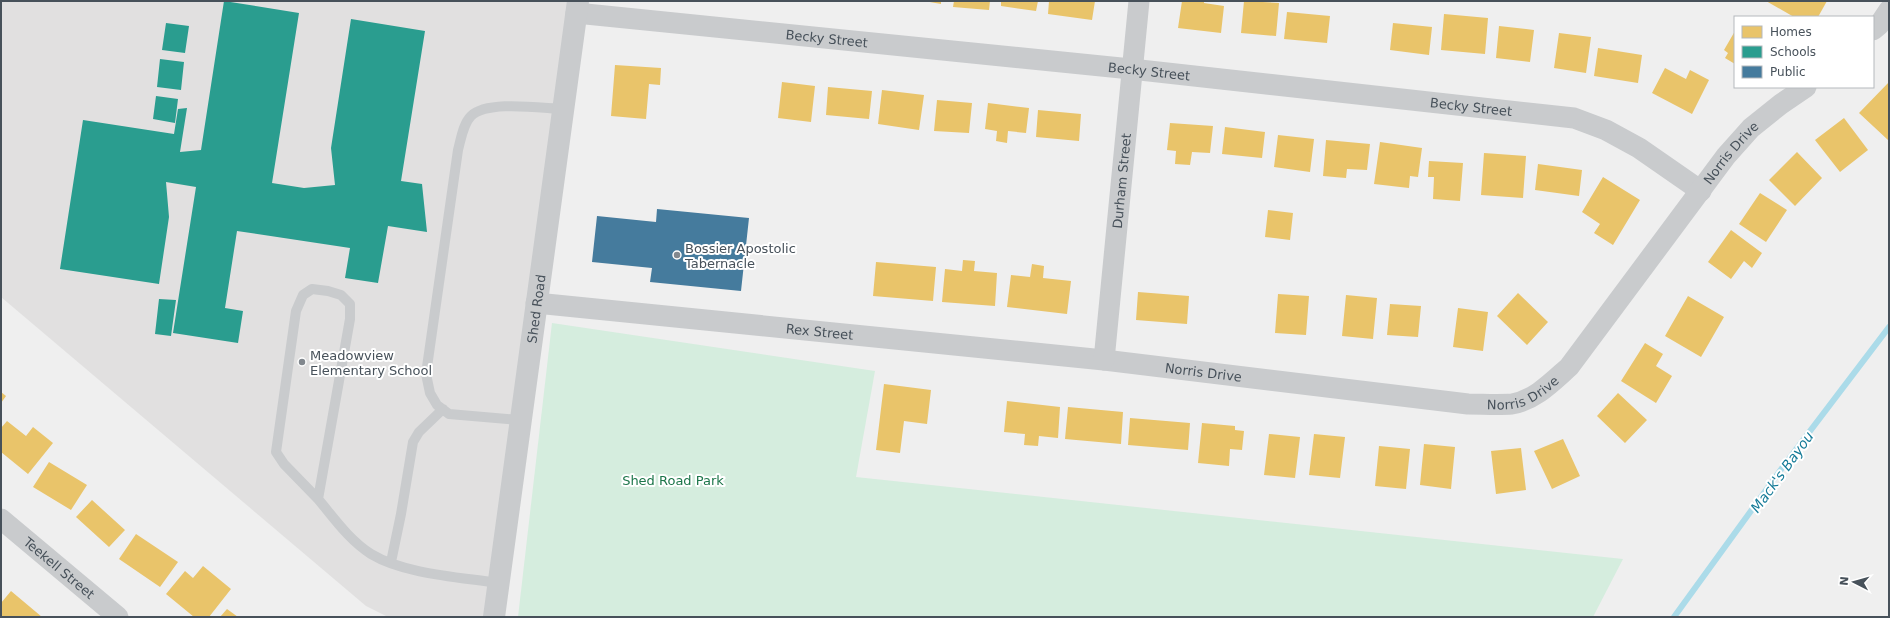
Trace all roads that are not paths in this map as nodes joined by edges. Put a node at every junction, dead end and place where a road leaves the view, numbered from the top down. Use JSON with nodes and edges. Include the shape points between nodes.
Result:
{"nodes":[{"id":1,"x":1139,"y":1,"type":"edge"},
{"id":2,"x":577,"y":7,"type":"edge"},
{"id":3,"x":1889,"y":10,"type":"edge"},
{"id":4,"x":1874,"y":29,"type":"edge"},
{"id":5,"x":1132,"y":69,"type":"junction"},
{"id":6,"x":1805,"y":88,"type":"edge"},
{"id":7,"x":562,"y":109,"type":"junction"},
{"id":8,"x":1701,"y":191,"type":"junction"},
{"id":9,"x":536,"y":303,"type":"junction"},
{"id":10,"x":1104,"y":360,"type":"junction"},
{"id":11,"x":443,"y":409,"type":"junction"},
{"id":12,"x":520,"y":420,"type":"junction"},
{"id":13,"x":318,"y":499,"type":"junction"},
{"id":14,"x":1,"y":519,"type":"edge"},
{"id":15,"x":391,"y":562,"type":"junction"},
{"id":16,"x":498,"y":583,"type":"junction"},
{"id":17,"x":118,"y":617,"type":"edge"},
{"id":18,"x":494,"y":617,"type":"edge"}],
"edges":[{"from":1,"to":5,"type":"street","name":"Durham Street"},
{"from":2,"to":5,"type":"street","name":"Becky Street"},
{"from":2,"to":7,"type":"street","name":"Shed Road"},
{"from":3,"to":4,"type":"street"},
{"from":5,"to":8,"type":"street","name":"Becky Street","via":[[1574,118],[1606,130],[1639,148]]},
{"from":5,"to":10,"type":"street","name":"Durham Street"},
{"from":6,"to":8,"type":"street","name":"Norris Drive","via":[[1750,128]]},
{"from":7,"to":9,"type":"street","name":"Shed Road"},
{"from":7,"to":11,"type":"lane","via":[[505,106],[483,109],[471,116],[465,127],[458,150],[426,374],[430,393],[437,405]]},
{"from":8,"to":10,"type":"street","name":"Norris Drive","via":[[1569,367],[1546,388],[1512,404],[1468,404]]},
{"from":9,"to":10,"type":"street","name":"Rex Street"},
{"from":9,"to":12,"type":"street","name":"Shed Road"},
{"from":11,"to":12,"type":"lane","via":[[449,414]]},
{"from":11,"to":15,"type":"lane","via":[[419,432],[413,442]]},
{"from":12,"to":16,"type":"street","name":"Shed Road"},
{"from":13,"to":13,"type":"lane","via":[[350,319],[350,304],[341,295],[312,289],[303,295],[296,312],[276,452],[284,464]]},
{"from":13,"to":15,"type":"lane","via":[[346,532],[371,554]]},
{"from":14,"to":17,"type":"street","name":"Teekell Street"},
{"from":15,"to":16,"type":"lane","via":[[421,572]]},
{"from":16,"to":18,"type":"street","name":"Shed Road"}]}
